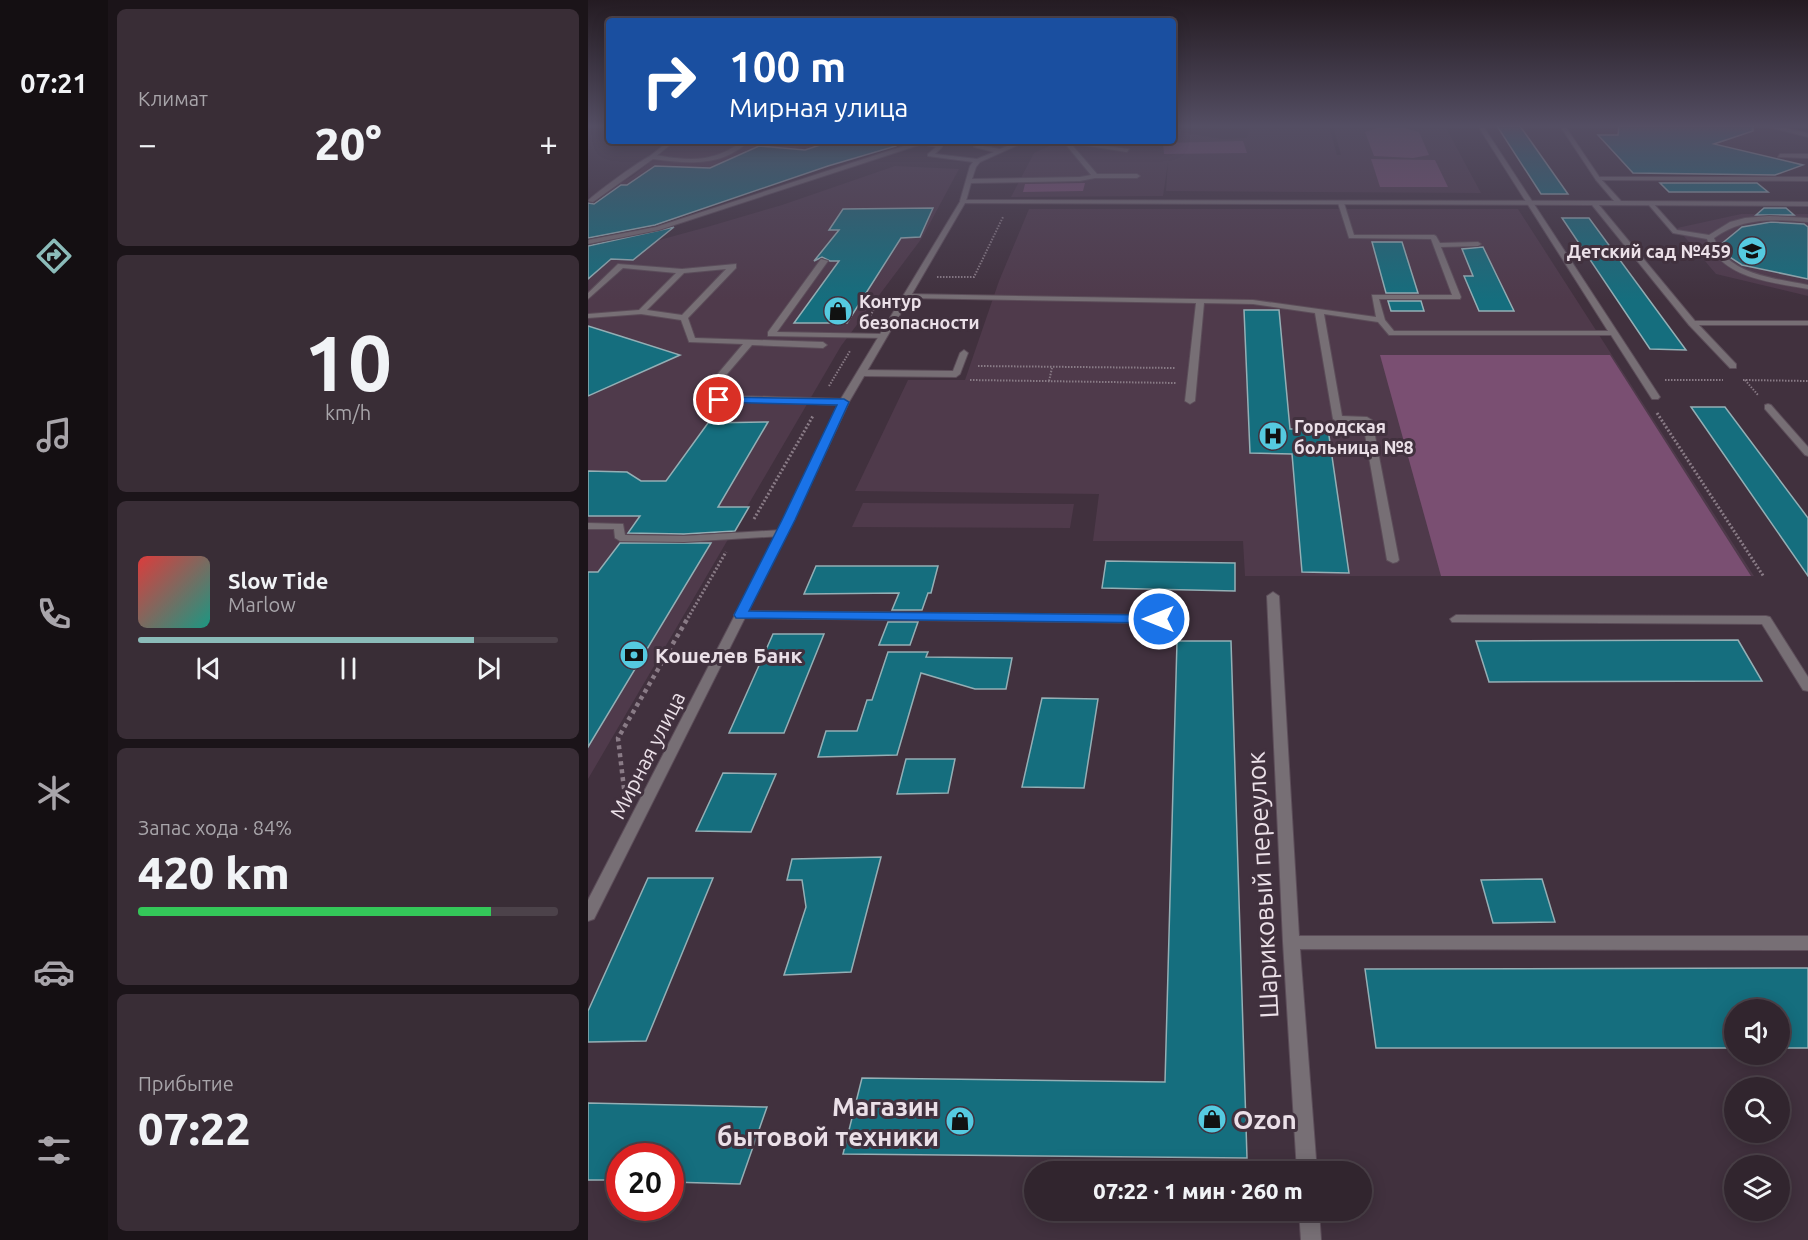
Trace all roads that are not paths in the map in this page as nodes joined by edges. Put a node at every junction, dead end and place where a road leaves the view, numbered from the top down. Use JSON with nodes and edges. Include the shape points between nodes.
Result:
{"nodes":[{"id":1,"x":611,"y":184,"type":"edge"},
{"id":2,"x":794,"y":184,"type":"edge"},
{"id":3,"x":968,"y":184,"type":"edge"},
{"id":4,"x":1516,"y":184,"type":"edge"},
{"id":5,"x":1602,"y":184,"type":"edge"},
{"id":6,"x":591,"y":201,"type":"dead end"},
{"id":7,"x":963,"y":201,"type":"junction"},
{"id":8,"x":1341,"y":203,"type":"junction"},
{"id":9,"x":1528,"y":203,"type":"junction"},
{"id":10,"x":1594,"y":203,"type":"junction"},
{"id":11,"x":1619,"y":203,"type":"junction"},
{"id":12,"x":1650,"y":203,"type":"junction"},
{"id":13,"x":1808,"y":204,"type":"edge"},
{"id":14,"x":1808,"y":220,"type":"edge"},
{"id":15,"x":1710,"y":237,"type":"junction"},
{"id":16,"x":588,"y":242,"type":"edge"},
{"id":17,"x":1478,"y":244,"type":"dead end"},
{"id":18,"x":1437,"y":245,"type":"junction"},
{"id":19,"x":824,"y":261,"type":"dead end"},
{"id":20,"x":682,"y":271,"type":"junction"},
{"id":21,"x":1808,"y":287,"type":"edge"},
{"id":22,"x":907,"y":296,"type":"junction"},
{"id":23,"x":588,"y":297,"type":"edge"},
{"id":24,"x":1200,"y":301,"type":"junction"},
{"id":25,"x":1319,"y":311,"type":"junction"},
{"id":26,"x":641,"y":312,"type":"junction"},
{"id":27,"x":588,"y":316,"type":"edge"},
{"id":28,"x":684,"y":318,"type":"junction"},
{"id":29,"x":1381,"y":320,"type":"junction"},
{"id":30,"x":1692,"y":323,"type":"junction"},
{"id":31,"x":1808,"y":323,"type":"edge"},
{"id":32,"x":1613,"y":333,"type":"junction"},
{"id":33,"x":883,"y":336,"type":"junction"},
{"id":34,"x":749,"y":343,"type":"junction"},
{"id":35,"x":823,"y":345,"type":"dead end"},
{"id":36,"x":964,"y":354,"type":"dead end"},
{"id":37,"x":1734,"y":366,"type":"road end"},
{"id":38,"x":861,"y":373,"type":"junction"},
{"id":39,"x":1655,"y":397,"type":"dead end"},
{"id":40,"x":1190,"y":401,"type":"dead end"},
{"id":41,"x":844,"y":402,"type":"junction"},
{"id":42,"x":1768,"y":407,"type":"road end"},
{"id":43,"x":1808,"y":453,"type":"edge"},
{"id":44,"x":588,"y":526,"type":"edge"},
{"id":45,"x":782,"y":533,"type":"junction"},
{"id":46,"x":1393,"y":560,"type":"dead end"},
{"id":47,"x":1273,"y":596,"type":"dead end"},
{"id":48,"x":740,"y":615,"type":"junction"},
{"id":49,"x":1159,"y":619,"type":"dead end"},
{"id":50,"x":1456,"y":619,"type":"dead end"},
{"id":51,"x":1808,"y":687,"type":"edge"},
{"id":52,"x":588,"y":915,"type":"edge"},
{"id":53,"x":1292,"y":942,"type":"junction"},
{"id":54,"x":1808,"y":943,"type":"edge"},
{"id":55,"x":1306,"y":1161,"type":"edge"},
{"id":56,"x":1310,"y":1221,"type":"edge"},
{"id":57,"x":1311,"y":1240,"type":"edge"}],
"edges":[{"from":1,"to":6,"type":"street"},
{"from":2,"to":16,"type":"street","via":[[657,228]]},
{"from":3,"to":7,"type":"street","name":"Мирная улица"},
{"from":4,"to":9,"type":"street"},
{"from":5,"to":11,"type":"street"},
{"from":7,"to":8,"type":"street"},
{"from":7,"to":22,"type":"street","name":"Мирная улица"},
{"from":8,"to":9,"type":"street"},
{"from":8,"to":18,"type":"street","via":[[1351,237],[1434,237]]},
{"from":9,"to":10,"type":"street"},
{"from":9,"to":32,"type":"street"},
{"from":10,"to":11,"type":"street"},
{"from":10,"to":30,"type":"street"},
{"from":11,"to":12,"type":"street"},
{"from":12,"to":13,"type":"street"},
{"from":12,"to":15,"type":"street","via":[[1675,232]]},
{"from":14,"to":15,"type":"street","via":[[1734,221]]},
{"from":15,"to":21,"type":"street","via":[[1712,247],[1733,268]]},
{"from":17,"to":18,"type":"street"},
{"from":18,"to":29,"type":"street","via":[[1457,297],[1375,297]]},
{"from":19,"to":33,"type":"street","via":[[771,334]]},
{"from":20,"to":23,"type":"street","via":[[621,266]]},
{"from":20,"to":26,"type":"street"},
{"from":20,"to":28,"type":"street","via":[[733,266]]},
{"from":22,"to":24,"type":"street"},
{"from":22,"to":33,"type":"street","name":"Мирная улица"},
{"from":24,"to":25,"type":"street","via":[[1253,302]]},
{"from":24,"to":40,"type":"street"},
{"from":25,"to":29,"type":"street"},
{"from":25,"to":46,"type":"street","via":[[1338,419],[1367,420]]},
{"from":26,"to":27,"type":"street"},
{"from":26,"to":28,"type":"street"},
{"from":28,"to":34,"type":"street","via":[[692,340]]},
{"from":29,"to":32,"type":"street","via":[[1392,333]]},
{"from":30,"to":31,"type":"street"},
{"from":30,"to":37,"type":"street"},
{"from":32,"to":39,"type":"street"},
{"from":33,"to":38,"type":"street","name":"Мирная улица"},
{"from":34,"to":35,"type":"street"},
{"from":34,"to":41,"type":"street","via":[[702,398]]},
{"from":36,"to":38,"type":"street","via":[[958,370]]},
{"from":38,"to":41,"type":"street","name":"Мирная улица"},
{"from":41,"to":45,"type":"street","name":"Мирная улица"},
{"from":42,"to":43,"type":"street"},
{"from":44,"to":45,"type":"street","via":[[619,526],[620,538]]},
{"from":45,"to":48,"type":"street","name":"Мирная улица"},
{"from":47,"to":53,"type":"street","name":"Шариковый переулок"},
{"from":48,"to":49,"type":"street"},
{"from":48,"to":52,"type":"street","name":"Мирная улица"},
{"from":50,"to":51,"type":"street","via":[[1766,620]]},
{"from":53,"to":54,"type":"street"},
{"from":53,"to":55,"type":"street","name":"Шариковый переулок"},
{"from":56,"to":57,"type":"street"}]}
